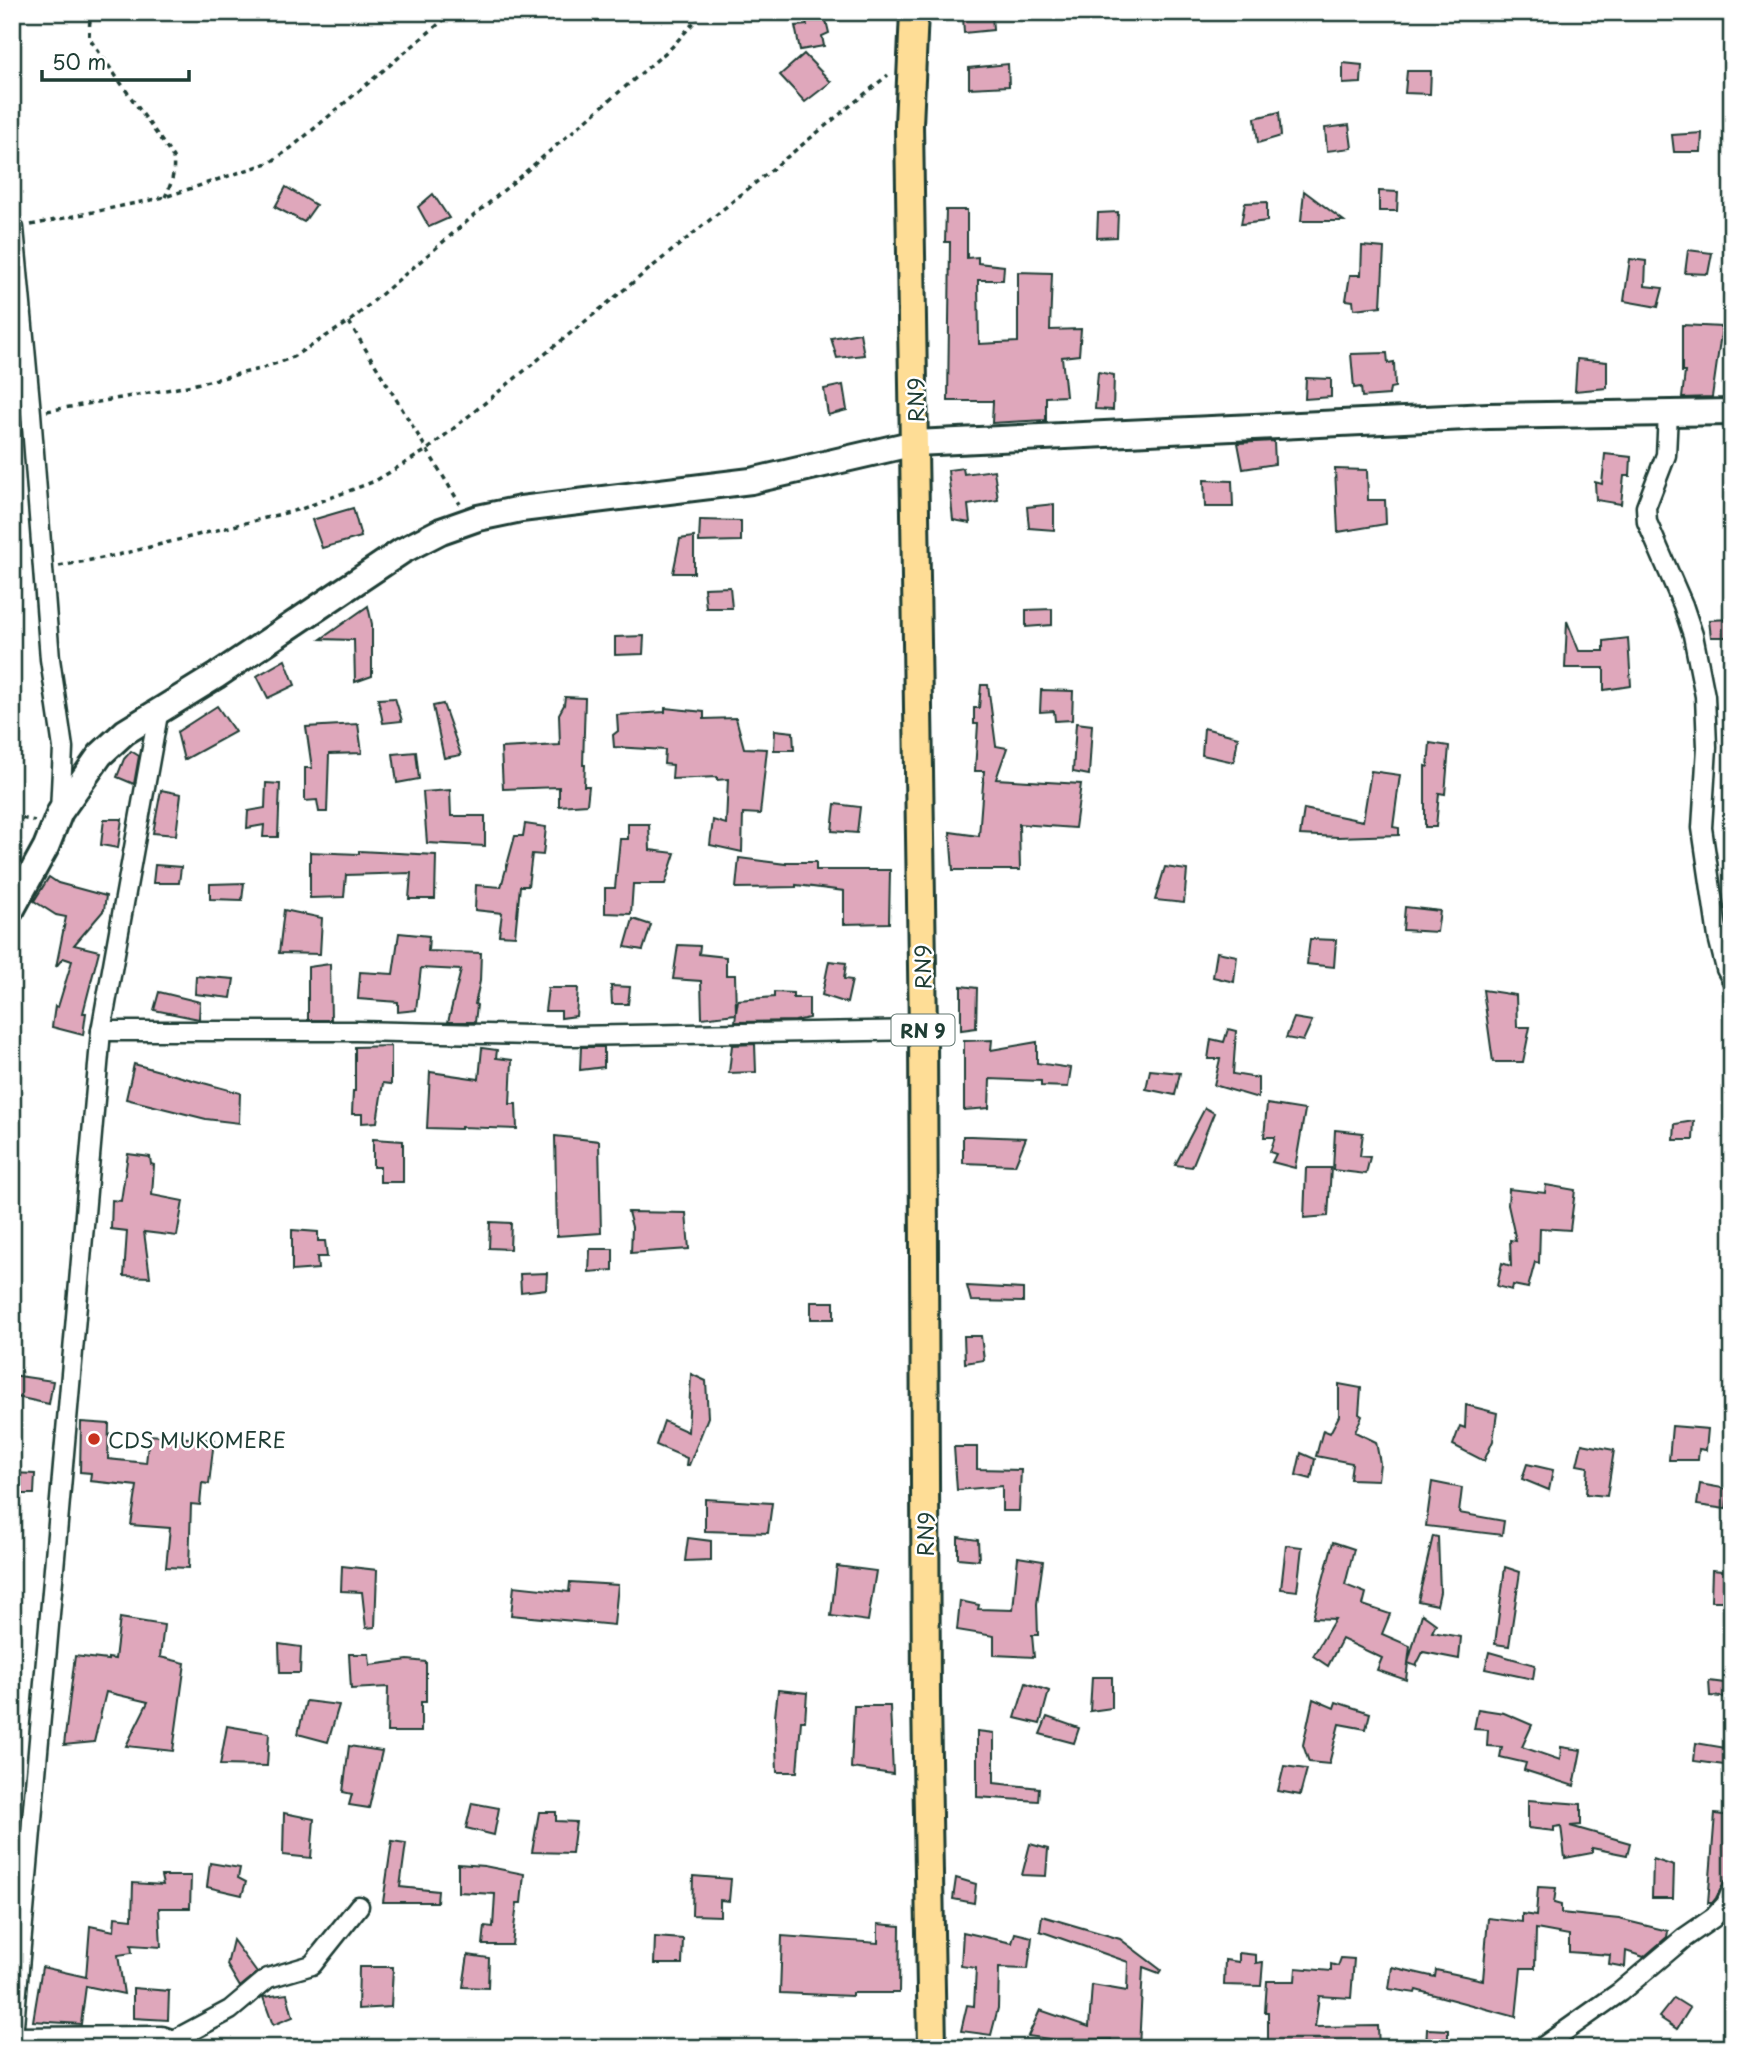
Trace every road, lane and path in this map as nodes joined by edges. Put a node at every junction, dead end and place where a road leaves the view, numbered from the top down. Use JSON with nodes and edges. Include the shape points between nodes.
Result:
{"nodes":[{"id":1,"x":93,"y":12,"type":"edge"},
{"id":2,"x":453,"y":12,"type":"edge"},
{"id":3,"x":699,"y":12,"type":"edge"},
{"id":4,"x":914,"y":12,"type":"edge"},
{"id":5,"x":912,"y":56,"type":"junction"},
{"id":6,"x":165,"y":197,"type":"junction"},
{"id":7,"x":14,"y":228,"type":"edge"},
{"id":8,"x":349,"y":322,"type":"junction"},
{"id":9,"x":1732,"y":412,"type":"edge"},
{"id":10,"x":31,"y":413,"type":"junction"},
{"id":11,"x":1668,"y":413,"type":"junction"},
{"id":12,"x":915,"y":443,"type":"junction"},
{"id":13,"x":427,"y":450,"type":"junction"},
{"id":14,"x":462,"y":523,"type":"junction"},
{"id":15,"x":44,"y":568,"type":"junction"},
{"id":16,"x":159,"y":709,"type":"junction"},
{"id":17,"x":60,"y":812,"type":"junction"},
{"id":18,"x":12,"y":909,"type":"edge"},
{"id":19,"x":1732,"y":980,"type":"edge"},
{"id":20,"x":923,"y":1030,"type":"junction"},
{"id":21,"x":101,"y":1031,"type":"junction"},
{"id":22,"x":1732,"y":1890,"type":"edge"},
{"id":23,"x":359,"y":1906,"type":"dead end"},
{"id":24,"x":13,"y":2037,"type":"edge"},
{"id":25,"x":175,"y":2044,"type":"edge"},
{"id":26,"x":932,"y":2048,"type":"edge"},
{"id":27,"x":1541,"y":2048,"type":"edge"}],
"edges":[{"from":1,"to":6,"type":"path","via":[[89,38],[173,157],[172,183]]},
{"from":2,"to":6,"type":"path","via":[[271,162]]},
{"from":3,"to":8,"type":"path","via":[[673,47]]},
{"from":4,"to":5,"type":"main road","name":"RN9","number":"RN 9"},
{"from":5,"to":12,"type":"main road","name":"RN9","number":"RN 9","via":[[909,125]]},
{"from":5,"to":13,"type":"path"},
{"from":6,"to":7,"type":"path"},
{"from":7,"to":10,"type":"street"},
{"from":8,"to":10,"type":"path","via":[[290,358],[260,369]]},
{"from":8,"to":13,"type":"path"},
{"from":9,"to":11,"type":"main road"},
{"from":10,"to":15,"type":"street"},
{"from":11,"to":12,"type":"main road","via":[[1489,416]]},
{"from":11,"to":19,"type":"street","via":[[1665,454],[1648,500],[1647,522],[1693,635],[1705,696],[1702,828],[1718,937]]},
{"from":12,"to":14,"type":"main road","via":[[751,481],[521,509]]},
{"from":12,"to":20,"type":"main road","name":"RN9","number":"RN 9"},
{"from":13,"to":14,"type":"path","via":[[460,504]]},
{"from":13,"to":15,"type":"path","via":[[375,481],[301,509],[118,555]]},
{"from":14,"to":16,"type":"main road","via":[[401,551],[216,676]]},
{"from":15,"to":17,"type":"street","via":[[50,659],[63,748]]},
{"from":16,"to":17,"type":"main road","via":[[100,755]]},
{"from":16,"to":21,"type":"street"},
{"from":17,"to":18,"type":"main road"},
{"from":20,"to":21,"type":"street","via":[[571,1036]]},
{"from":20,"to":26,"type":"main road","name":"RN9","number":"RN 9"},
{"from":21,"to":24,"type":"street"},
{"from":22,"to":27,"type":"street","via":[[1713,1918]]},
{"from":23,"to":25,"type":"street","via":[[312,1965],[268,1978],[230,2010]]},
{"from":24,"to":25,"type":"street","via":[[162,2036]]}]}
